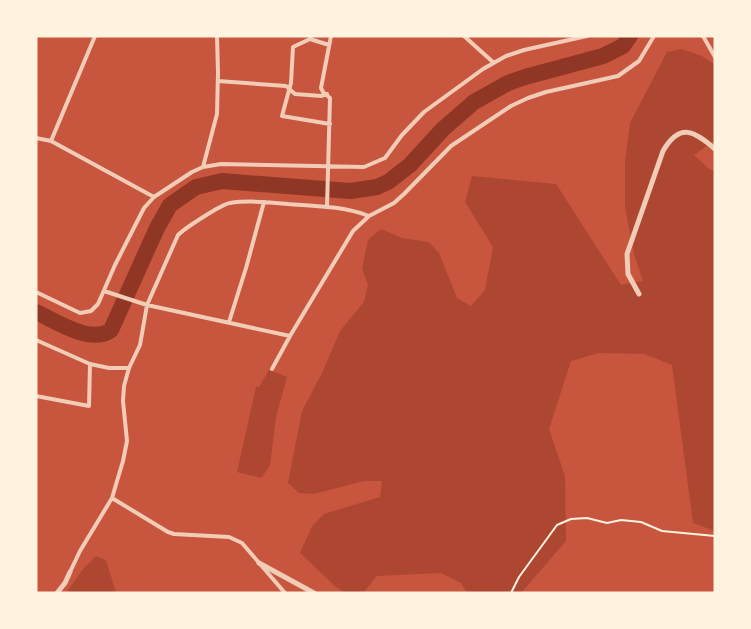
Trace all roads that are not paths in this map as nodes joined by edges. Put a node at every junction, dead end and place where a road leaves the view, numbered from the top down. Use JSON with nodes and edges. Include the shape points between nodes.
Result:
{"nodes":[{"id":1,"x":95,"y":36,"type":"edge"},
{"id":2,"x":217,"y":36,"type":"edge"},
{"id":3,"x":331,"y":36,"type":"edge"},
{"id":4,"x":464,"y":36,"type":"edge"},
{"id":5,"x":587,"y":36,"type":"edge"},
{"id":6,"x":654,"y":36,"type":"edge"},
{"id":7,"x":703,"y":36,"type":"edge"},
{"id":8,"x":310,"y":38,"type":"edge"},
{"id":9,"x":329,"y":45,"type":"junction"},
{"id":10,"x":715,"y":57,"type":"edge"},
{"id":11,"x":494,"y":63,"type":"junction"},
{"id":12,"x":218,"y":81,"type":"junction"},
{"id":13,"x":289,"y":88,"type":"junction"},
{"id":14,"x":328,"y":94,"type":"junction"},
{"id":15,"x":330,"y":124,"type":"junction"},
{"id":16,"x":36,"y":138,"type":"edge"},
{"id":17,"x":51,"y":142,"type":"junction"},
{"id":18,"x":715,"y":149,"type":"edge"},
{"id":19,"x":203,"y":167,"type":"junction"},
{"id":20,"x":329,"y":167,"type":"junction"},
{"id":21,"x":154,"y":197,"type":"junction"},
{"id":22,"x":264,"y":202,"type":"junction"},
{"id":23,"x":327,"y":204,"type":"junction"},
{"id":24,"x":369,"y":216,"type":"junction"},
{"id":25,"x":104,"y":291,"type":"junction"},
{"id":26,"x":36,"y":292,"type":"edge"},
{"id":27,"x":640,"y":294,"type":"dead end"},
{"id":28,"x":147,"y":305,"type":"junction"},
{"id":29,"x":228,"y":322,"type":"junction"},
{"id":30,"x":290,"y":336,"type":"junction"},
{"id":31,"x":36,"y":340,"type":"edge"},
{"id":32,"x":90,"y":364,"type":"junction"},
{"id":33,"x":129,"y":368,"type":"junction"},
{"id":34,"x":272,"y":369,"type":"dead end"},
{"id":35,"x":36,"y":396,"type":"edge"},
{"id":36,"x":112,"y":498,"type":"junction"},
{"id":37,"x":259,"y":563,"type":"junction"},
{"id":38,"x":70,"y":572,"type":"joint"},
{"id":39,"x":57,"y":593,"type":"edge"},
{"id":40,"x":285,"y":593,"type":"edge"},
{"id":41,"x":314,"y":593,"type":"edge"}],
"edges":[{"from":1,"to":17,"type":"street"},
{"from":2,"to":12,"type":"street"},
{"from":3,"to":9,"type":"street"},
{"from":4,"to":11,"type":"street"},
{"from":5,"to":11,"type":"street","via":[[524,50]]},
{"from":6,"to":24,"type":"street","via":[[639,62],[618,76],[546,92],[503,111],[451,146],[394,203]]},
{"from":7,"to":10,"type":"street"},
{"from":8,"to":9,"type":"street"},
{"from":8,"to":13,"type":"street","via":[[293,48]]},
{"from":9,"to":14,"type":"street","via":[[321,88]]},
{"from":11,"to":20,"type":"street","via":[[424,112],[385,158],[364,167]]},
{"from":12,"to":13,"type":"street"},
{"from":12,"to":19,"type":"street","via":[[217,114]]},
{"from":13,"to":14,"type":"street","via":[[296,94]]},
{"from":13,"to":15,"type":"street","via":[[282,116]]},
{"from":14,"to":15,"type":"street"},
{"from":15,"to":20,"type":"street"},
{"from":16,"to":17,"type":"street"},
{"from":17,"to":21,"type":"street"},
{"from":18,"to":27,"type":"street","via":[[691,132],[675,135],[664,151],[627,254],[628,274]]},
{"from":19,"to":20,"type":"street","via":[[221,164]]},
{"from":19,"to":21,"type":"street"},
{"from":20,"to":23,"type":"street"},
{"from":21,"to":25,"type":"street","via":[[136,222]]},
{"from":22,"to":23,"type":"street"},
{"from":22,"to":28,"type":"street","via":[[228,202],[184,229],[174,242]]},
{"from":22,"to":29,"type":"street"},
{"from":23,"to":24,"type":"street"},
{"from":24,"to":30,"type":"street","via":[[353,231]]},
{"from":25,"to":26,"type":"street","via":[[95,308],[80,313]]},
{"from":25,"to":28,"type":"street"},
{"from":28,"to":29,"type":"street"},
{"from":28,"to":33,"type":"street","via":[[140,345]]},
{"from":29,"to":30,"type":"street"},
{"from":30,"to":34,"type":"street"},
{"from":31,"to":32,"type":"street"},
{"from":32,"to":33,"type":"street"},
{"from":32,"to":35,"type":"street","via":[[89,406]]},
{"from":33,"to":36,"type":"street","via":[[123,393],[127,441]]},
{"from":36,"to":37,"type":"street","via":[[168,532],[229,537],[242,543]]},
{"from":36,"to":38,"type":"street"},
{"from":37,"to":40,"type":"street"},
{"from":37,"to":41,"type":"street"},
{"from":38,"to":39,"type":"street"}]}
